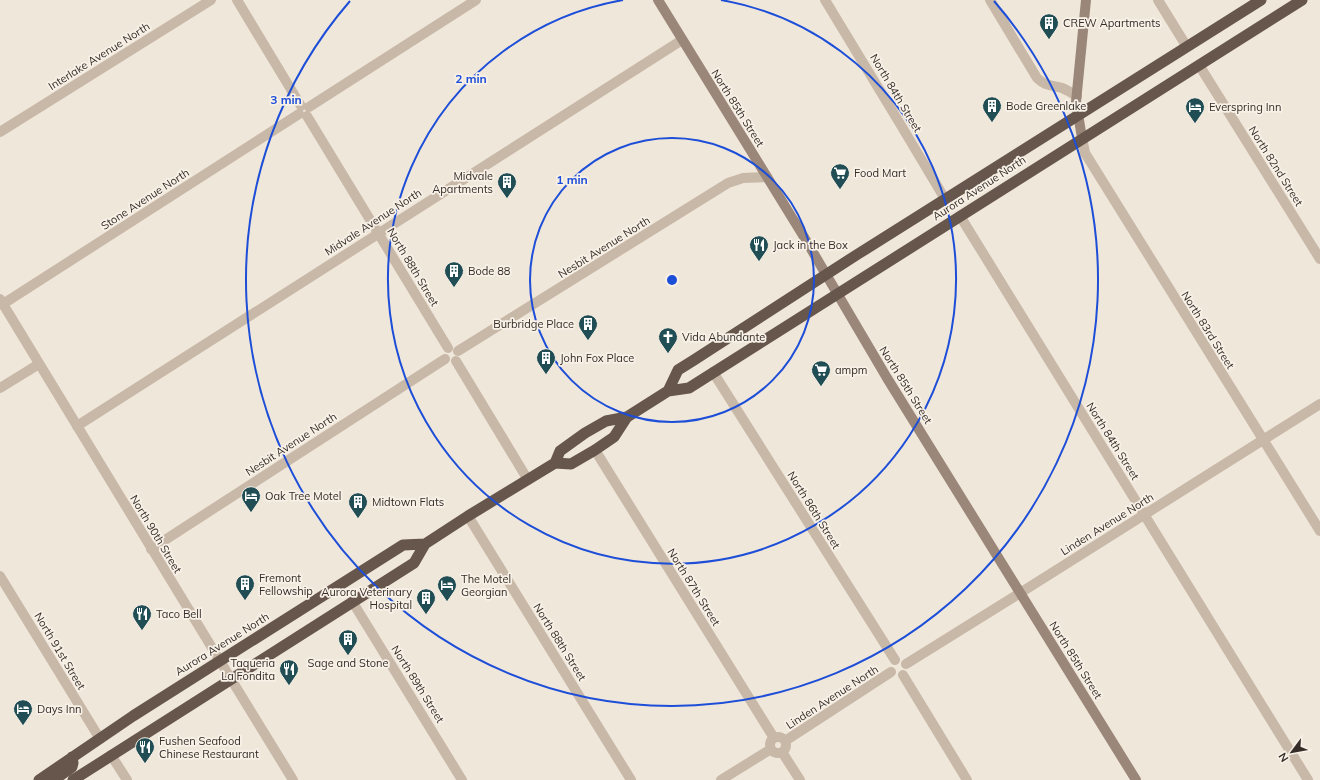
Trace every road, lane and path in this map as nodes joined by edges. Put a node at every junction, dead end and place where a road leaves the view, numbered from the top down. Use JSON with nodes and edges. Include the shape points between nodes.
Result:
{"nodes":[{"id":1,"x":211,"y":0,"type":"edge"},
{"id":2,"x":237,"y":0,"type":"edge"},
{"id":3,"x":476,"y":0,"type":"edge"},
{"id":4,"x":658,"y":0,"type":"edge"},
{"id":5,"x":825,"y":0,"type":"edge"},
{"id":6,"x":990,"y":0,"type":"edge"},
{"id":7,"x":1086,"y":0,"type":"edge"},
{"id":8,"x":1158,"y":0,"type":"edge"},
{"id":9,"x":1261,"y":0,"type":"edge"},
{"id":10,"x":1302,"y":0,"type":"edge"},
{"id":11,"x":682,"y":40,"type":"junction"},
{"id":12,"x":1187,"y":47,"type":"junction"},
{"id":13,"x":1199,"y":65,"type":"junction"},
{"id":14,"x":1077,"y":96,"type":"junction"},
{"id":15,"x":304,"y":111,"type":"junction"},
{"id":16,"x":1078,"y":116,"type":"junction"},
{"id":17,"x":0,"y":132,"type":"edge"},
{"id":18,"x":1082,"y":138,"type":"junction"},
{"id":19,"x":766,"y":177,"type":"junction"},
{"id":20,"x":945,"y":199,"type":"junction"},
{"id":21,"x":960,"y":216,"type":"junction"},
{"id":22,"x":378,"y":233,"type":"junction"},
{"id":23,"x":1320,"y":259,"type":"edge"},
{"id":24,"x":826,"y":274,"type":"junction"},
{"id":25,"x":837,"y":295,"type":"junction"},
{"id":26,"x":2,"y":301,"type":"edge"},
{"id":27,"x":448,"y":348,"type":"junction"},
{"id":28,"x":458,"y":351,"type":"junction"},
{"id":29,"x":445,"y":359,"type":"junction"},
{"id":30,"x":456,"y":361,"type":"junction"},
{"id":31,"x":39,"y":364,"type":"junction"},
{"id":32,"x":713,"y":372,"type":"junction"},
{"id":33,"x":0,"y":388,"type":"edge"},
{"id":34,"x":668,"y":391,"type":"junction"},
{"id":35,"x":1320,"y":404,"type":"edge"},
{"id":36,"x":627,"y":418,"type":"junction"},
{"id":37,"x":77,"y":426,"type":"junction"},
{"id":38,"x":1262,"y":440,"type":"junction"},
{"id":39,"x":594,"y":450,"type":"junction"},
{"id":40,"x":555,"y":463,"type":"junction"},
{"id":41,"x":528,"y":480,"type":"junction"},
{"id":42,"x":1145,"y":515,"type":"junction"},
{"id":43,"x":468,"y":516,"type":"junction"},
{"id":44,"x":1320,"y":531,"type":"edge"},
{"id":45,"x":425,"y":544,"type":"junction"},
{"id":46,"x":151,"y":549,"type":"junction"},
{"id":47,"x":0,"y":576,"type":"edge"},
{"id":48,"x":1020,"y":593,"type":"junction"},
{"id":49,"x":352,"y":601,"type":"junction"},
{"id":50,"x":895,"y":660,"type":"junction"},
{"id":51,"x":219,"y":661,"type":"junction"},
{"id":52,"x":906,"y":664,"type":"junction"},
{"id":53,"x":892,"y":672,"type":"junction"},
{"id":54,"x":903,"y":675,"type":"junction"},
{"id":55,"x":231,"y":679,"type":"junction"},
{"id":56,"x":774,"y":738,"type":"junction"},
{"id":57,"x":100,"y":739,"type":"junction"},
{"id":58,"x":784,"y":741,"type":"junction"},
{"id":59,"x":771,"y":749,"type":"junction"},
{"id":60,"x":782,"y":752,"type":"junction"},
{"id":61,"x":112,"y":755,"type":"junction"},
{"id":62,"x":72,"y":757,"type":"junction"},
{"id":63,"x":39,"y":780,"type":"edge"},
{"id":64,"x":54,"y":780,"type":"edge"},
{"id":65,"x":73,"y":780,"type":"edge"},
{"id":66,"x":127,"y":780,"type":"edge"},
{"id":67,"x":293,"y":780,"type":"edge"},
{"id":68,"x":462,"y":780,"type":"edge"},
{"id":69,"x":631,"y":780,"type":"edge"},
{"id":70,"x":721,"y":780,"type":"edge"},
{"id":71,"x":800,"y":780,"type":"edge"},
{"id":72,"x":967,"y":780,"type":"edge"},
{"id":73,"x":1136,"y":780,"type":"edge"},
{"id":74,"x":1308,"y":780,"type":"edge"}],
"edges":[{"from":1,"to":17,"type":"street","name":"Interlake Avenue North"},
{"from":2,"to":15,"type":"street","name":"North 88th Street"},
{"from":3,"to":15,"type":"street","name":"Stone Avenue North"},
{"from":4,"to":11,"type":"main road","name":"North 85th Street"},
{"from":5,"to":20,"type":"street","name":"North 84th Street"},
{"from":6,"to":14,"type":"street","via":[[1042,83],[1062,88]]},
{"from":7,"to":14,"type":"main road"},
{"from":8,"to":12,"type":"street"},
{"from":9,"to":12,"type":"highway","name":"Aurora Avenue North"},
{"from":10,"to":13,"type":"highway","name":"Aurora Avenue North"},
{"from":11,"to":19,"type":"main road","name":"North 85th Street"},
{"from":11,"to":22,"type":"street","name":"Midvale Avenue North"},
{"from":12,"to":16,"type":"highway","name":"Aurora Avenue North"},
{"from":13,"to":18,"type":"highway","name":"Aurora Avenue North"},
{"from":13,"to":23,"type":"street","name":"North 82nd Street"},
{"from":14,"to":16,"type":"main road"},
{"from":15,"to":22,"type":"street","name":"North 88th Street"},
{"from":15,"to":26,"type":"street","name":"Stone Avenue North"},
{"from":16,"to":18,"type":"main road"},
{"from":16,"to":20,"type":"highway","name":"Aurora Avenue North"},
{"from":18,"to":21,"type":"highway","name":"Aurora Avenue North"},
{"from":18,"to":38,"type":"street","name":"North 83rd Street","via":[[1085,153]]},
{"from":19,"to":24,"type":"main road","name":"North 85th Street"},
{"from":19,"to":28,"type":"street","name":"Nesbit Avenue North","via":[[743,178],[728,183]]},
{"from":20,"to":24,"type":"highway","name":"Aurora Avenue North"},
{"from":21,"to":25,"type":"highway","name":"Aurora Avenue North"},
{"from":21,"to":42,"type":"street","name":"North 84th Street"},
{"from":22,"to":27,"type":"street","name":"North 88th Street"},
{"from":22,"to":37,"type":"street","name":"Midvale Avenue North"},
{"from":24,"to":25,"type":"main road","name":"North 85th Street"},
{"from":24,"to":34,"type":"highway","name":"Aurora Avenue North","via":[[678,370]]},
{"from":25,"to":32,"type":"highway","name":"Aurora Avenue North"},
{"from":25,"to":48,"type":"main road","name":"North 85th Street"},
{"from":26,"to":31,"type":"street","name":"North 90th Street"},
{"from":27,"to":28,"type":"street","via":[[454,347]]},
{"from":27,"to":29,"type":"street","via":[[444,352]]},
{"from":28,"to":30,"type":"street","via":[[459,358]]},
{"from":29,"to":30,"type":"street","via":[[450,363]]},
{"from":29,"to":46,"type":"street","name":"Nesbit Avenue North"},
{"from":30,"to":41,"type":"street"},
{"from":31,"to":33,"type":"street"},
{"from":31,"to":37,"type":"street","name":"North 90th Street"},
{"from":32,"to":34,"type":"highway","name":"Aurora Avenue North","via":[[689,388]]},
{"from":32,"to":50,"type":"street","name":"North 86th Street"},
{"from":34,"to":36,"type":"highway","name":"Aurora Avenue North"},
{"from":35,"to":38,"type":"street","name":"Linden Avenue North"},
{"from":36,"to":39,"type":"highway","name":"Aurora Avenue North","via":[[614,437]]},
{"from":36,"to":40,"type":"highway","name":"Aurora Avenue North","via":[[606,421],[560,451]]},
{"from":37,"to":46,"type":"street","name":"North 90th Street"},
{"from":38,"to":42,"type":"street","name":"Linden Avenue North"},
{"from":38,"to":44,"type":"street","name":"North 83rd Street"},
{"from":39,"to":40,"type":"highway","name":"Aurora Avenue North","via":[[571,464]]},
{"from":39,"to":56,"type":"street","name":"North 87th Street"},
{"from":40,"to":41,"type":"highway","name":"Aurora Avenue North"},
{"from":41,"to":43,"type":"highway","name":"Aurora Avenue North"},
{"from":42,"to":48,"type":"street","name":"Linden Avenue North"},
{"from":42,"to":74,"type":"street","name":"North 84th Street"},
{"from":43,"to":45,"type":"highway","name":"Aurora Avenue North"},
{"from":43,"to":69,"type":"street","name":"North 88th Street"},
{"from":45,"to":49,"type":"highway","name":"Aurora Avenue North","via":[[414,563]]},
{"from":45,"to":51,"type":"highway","name":"Aurora Avenue North","via":[[403,545]]},
{"from":46,"to":51,"type":"street","name":"North 90th Street"},
{"from":47,"to":57,"type":"street","name":"North 91st Street"},
{"from":48,"to":52,"type":"street","name":"Linden Avenue North"},
{"from":48,"to":73,"type":"main road","name":"North 85th Street"},
{"from":49,"to":55,"type":"highway","name":"Aurora Avenue North"},
{"from":49,"to":68,"type":"street","name":"North 89th Street"},
{"from":50,"to":52,"type":"street"},
{"from":50,"to":53,"type":"street","via":[[890,666]]},
{"from":51,"to":55,"type":"street","name":"North 90th Street"},
{"from":51,"to":57,"type":"highway","name":"Aurora Avenue North"},
{"from":52,"to":54,"type":"street"},
{"from":53,"to":54,"type":"street","via":[[897,676]]},
{"from":53,"to":58,"type":"street","name":"Linden Avenue North"},
{"from":54,"to":72,"type":"street"},
{"from":55,"to":61,"type":"highway","name":"Aurora Avenue North"},
{"from":55,"to":67,"type":"street","name":"North 90th Street"},
{"from":56,"to":58,"type":"street","via":[[779,737]]},
{"from":56,"to":59,"type":"street","via":[[770,744]]},
{"from":57,"to":62,"type":"highway","name":"Aurora Avenue North"},
{"from":58,"to":60,"type":"street","via":[[786,747]]},
{"from":59,"to":60,"type":"street","via":[[774,752]]},
{"from":59,"to":70,"type":"street"},
{"from":60,"to":71,"type":"street"},
{"from":61,"to":65,"type":"highway","name":"Aurora Avenue North"},
{"from":61,"to":66,"type":"street"},
{"from":62,"to":63,"type":"highway","name":"Aurora Avenue North"},
{"from":62,"to":64,"type":"highway","via":[[72,767]]}]}
